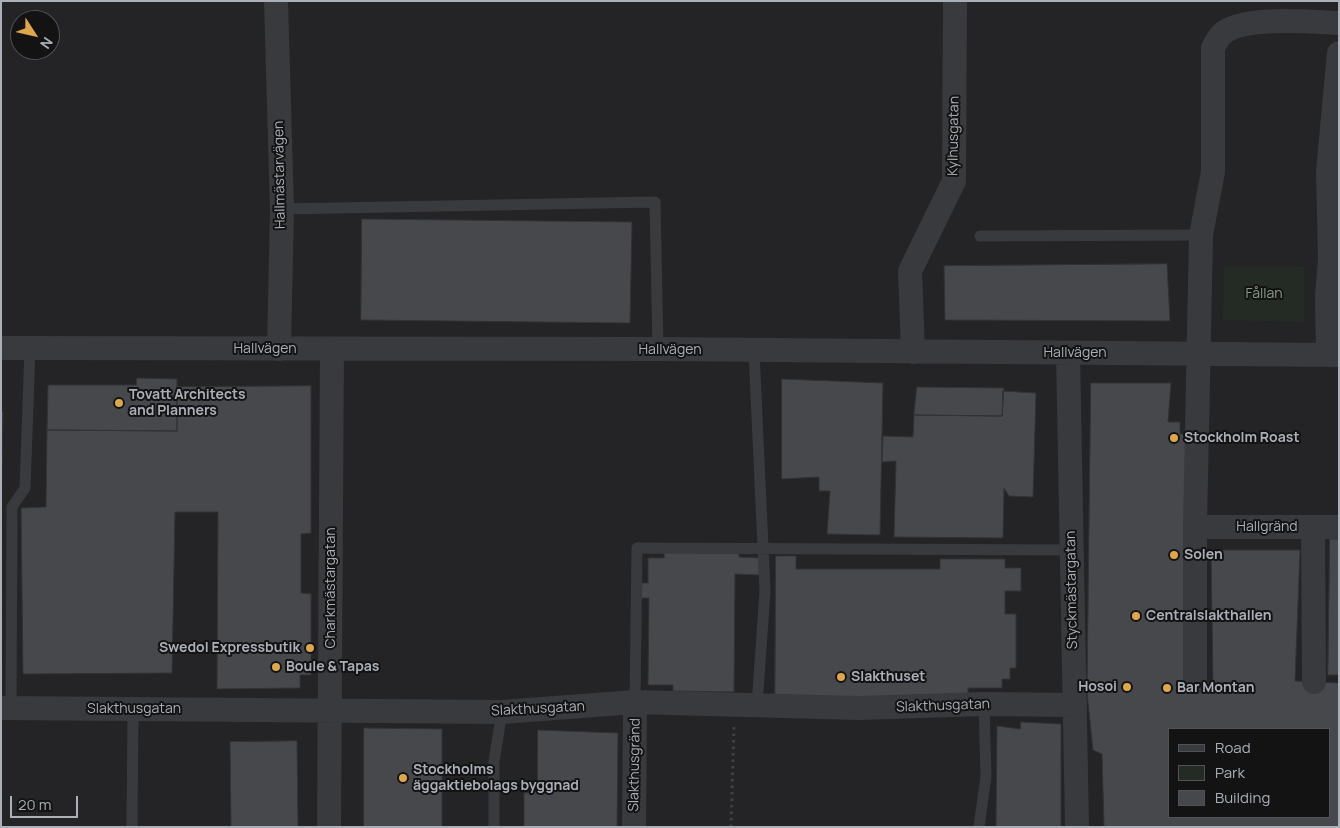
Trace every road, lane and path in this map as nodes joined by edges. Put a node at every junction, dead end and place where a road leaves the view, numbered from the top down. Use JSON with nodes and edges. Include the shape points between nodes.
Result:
{"nodes":[{"id":1,"x":276,"y":1,"type":"edge"},
{"id":2,"x":955,"y":1,"type":"edge"},
{"id":3,"x":1339,"y":23,"type":"edge"},
{"id":4,"x":1339,"y":53,"type":"edge"},
{"id":5,"x":282,"y":209,"type":"junction"},
{"id":6,"x":1201,"y":235,"type":"junction"},
{"id":7,"x":980,"y":236,"type":"dead end"},
{"id":8,"x":1334,"y":257,"type":"edge"},
{"id":9,"x":1,"y":348,"type":"edge"},
{"id":10,"x":30,"y":348,"type":"junction"},
{"id":11,"x":658,"y":349,"type":"junction"},
{"id":12,"x":279,"y":350,"type":"junction"},
{"id":13,"x":332,"y":350,"type":"junction"},
{"id":14,"x":754,"y":351,"type":"junction"},
{"id":15,"x":913,"y":352,"type":"junction"},
{"id":16,"x":1068,"y":352,"type":"junction"},
{"id":17,"x":1200,"y":353,"type":"junction"},
{"id":18,"x":1333,"y":355,"type":"edge"},
{"id":19,"x":1195,"y":526,"type":"junction"},
{"id":20,"x":1312,"y":527,"type":"junction"},
{"id":21,"x":1339,"y":527,"type":"edge"},
{"id":22,"x":763,"y":547,"type":"junction"},
{"id":23,"x":1072,"y":550,"type":"junction"},
{"id":24,"x":1195,"y":682,"type":"dead end"},
{"id":25,"x":1314,"y":682,"type":"dead end"},
{"id":26,"x":635,"y":702,"type":"junction"},
{"id":27,"x":984,"y":704,"type":"junction"},
{"id":28,"x":1076,"y":705,"type":"junction"},
{"id":29,"x":746,"y":706,"type":"junction"},
{"id":30,"x":6,"y":708,"type":"edge"},
{"id":31,"x":133,"y":709,"type":"junction"},
{"id":32,"x":332,"y":710,"type":"junction"},
{"id":33,"x":502,"y":712,"type":"junction"},
{"id":34,"x":132,"y":827,"type":"edge"},
{"id":35,"x":329,"y":827,"type":"edge"},
{"id":36,"x":494,"y":827,"type":"edge"},
{"id":37,"x":634,"y":827,"type":"edge"},
{"id":38,"x":731,"y":827,"type":"edge"},
{"id":39,"x":979,"y":827,"type":"edge"},
{"id":40,"x":1077,"y":827,"type":"edge"}],
"edges":[{"from":1,"to":5,"type":"street","name":"Hallmästarvägen"},
{"from":2,"to":15,"type":"street","name":"Kylhusgatan","via":[[954,181],[910,271]]},
{"from":3,"to":6,"type":"street","via":[[1246,23],[1222,34],[1213,48],[1213,172]]},
{"from":4,"to":8,"type":"street","via":[[1328,171]]},
{"from":5,"to":11,"type":"lane","via":[[656,202]]},
{"from":5,"to":12,"type":"street","name":"Hallmästarvägen"},
{"from":6,"to":7,"type":"lane"},
{"from":6,"to":17,"type":"street"},
{"from":8,"to":18,"type":"street","via":[[1327,296]]},
{"from":9,"to":10,"type":"street","name":"Hallvägen"},
{"from":10,"to":12,"type":"street","name":"Hallvägen"},
{"from":10,"to":30,"type":"lane","via":[[25,488],[12,507]]},
{"from":11,"to":13,"type":"street","name":"Hallvägen"},
{"from":11,"to":14,"type":"street","name":"Hallvägen"},
{"from":12,"to":13,"type":"street","name":"Hallvägen"},
{"from":13,"to":32,"type":"street","name":"Charkmästargatan"},
{"from":14,"to":15,"type":"street","name":"Hallvägen"},
{"from":14,"to":22,"type":"lane"},
{"from":15,"to":16,"type":"street","name":"Hallvägen"},
{"from":16,"to":17,"type":"street","name":"Hallvägen"},
{"from":16,"to":23,"type":"street","name":"Styckmästargatan"},
{"from":17,"to":18,"type":"street","name":"Hallvägen"},
{"from":17,"to":19,"type":"street"},
{"from":19,"to":20,"type":"street","name":"Hallgränd"},
{"from":19,"to":24,"type":"street"},
{"from":20,"to":21,"type":"street","name":"Hallgränd"},
{"from":20,"to":25,"type":"street"},
{"from":22,"to":23,"type":"lane"},
{"from":22,"to":26,"type":"lane","via":[[637,548]]},
{"from":22,"to":29,"type":"lane","via":[[765,591]]},
{"from":23,"to":28,"type":"street","name":"Styckmästargatan"},
{"from":26,"to":29,"type":"street","name":"Slakthusgatan"},
{"from":26,"to":33,"type":"street","name":"Slakthusgatan"},
{"from":26,"to":37,"type":"street","name":"Slakthusgränd"},
{"from":27,"to":28,"type":"street","name":"Slakthusgatan"},
{"from":27,"to":29,"type":"street","name":"Slakthusgatan","via":[[859,708]]},
{"from":27,"to":39,"type":"lane","via":[[986,776]]},
{"from":28,"to":40,"type":"street","name":"Styckmästargatan"},
{"from":29,"to":38,"type":"path"},
{"from":30,"to":31,"type":"street","name":"Slakthusgatan"},
{"from":31,"to":32,"type":"street","name":"Slakthusgatan"},
{"from":31,"to":34,"type":"lane"},
{"from":32,"to":33,"type":"street","name":"Slakthusgatan"},
{"from":32,"to":35,"type":"street","name":"Charkmästargatan"},
{"from":33,"to":36,"type":"lane","via":[[494,761]]}]}
